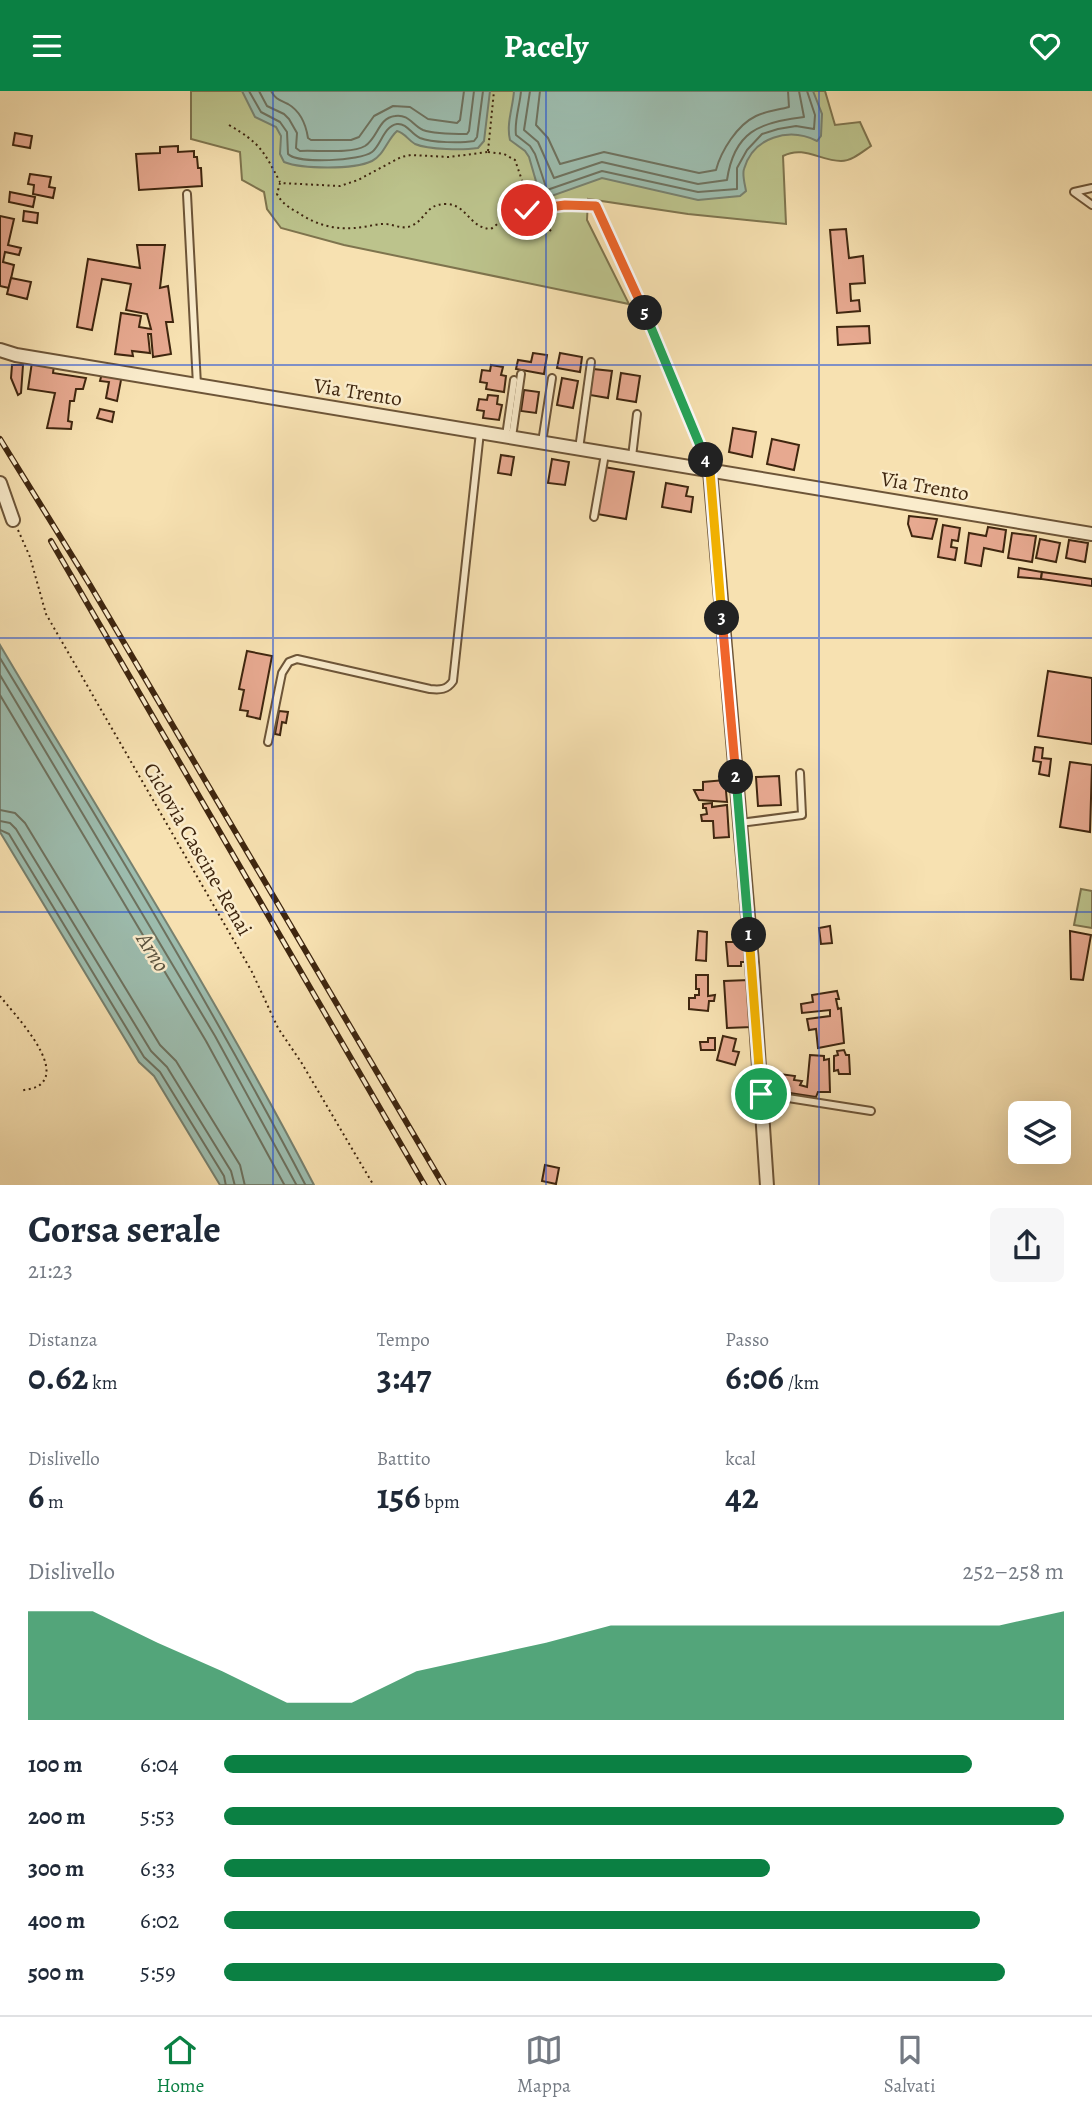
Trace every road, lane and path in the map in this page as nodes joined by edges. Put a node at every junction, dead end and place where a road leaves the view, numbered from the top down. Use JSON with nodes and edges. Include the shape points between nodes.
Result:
{"nodes":[{"id":1,"x":494,"y":91,"type":"edge"},
{"id":2,"x":229,"y":125,"type":"dead end"},
{"id":3,"x":488,"y":152,"type":"junction"},
{"id":4,"x":280,"y":183,"type":"junction"},
{"id":5,"x":1092,"y":188,"type":"edge"},
{"id":6,"x":187,"y":194,"type":"dead end"},
{"id":7,"x":1092,"y":205,"type":"edge"},
{"id":8,"x":596,"y":206,"type":"joint"},
{"id":9,"x":527,"y":210,"type":"junction"},
{"id":10,"x":551,"y":231,"type":"dead end"},
{"id":11,"x":0,"y":350,"type":"edge"},
{"id":12,"x":591,"y":362,"type":"dead end"},
{"id":13,"x":521,"y":375,"type":"dead end"},
{"id":14,"x":552,"y":378,"type":"dead end"},
{"id":15,"x":514,"y":380,"type":"dead end"},
{"id":16,"x":197,"y":385,"type":"junction"},
{"id":17,"x":638,"y":414,"type":"dead end"},
{"id":18,"x":480,"y":432,"type":"junction"},
{"id":19,"x":509,"y":437,"type":"junction"},
{"id":20,"x":542,"y":442,"type":"junction"},
{"id":21,"x":579,"y":449,"type":"junction"},
{"id":22,"x":605,"y":453,"type":"junction"},
{"id":23,"x":632,"y":457,"type":"junction"},
{"id":24,"x":710,"y":471,"type":"junction"},
{"id":25,"x":0,"y":483,"type":"edge"},
{"id":26,"x":594,"y":517,"type":"dead end"},
{"id":27,"x":13,"y":520,"type":"joint"},
{"id":28,"x":1092,"y":534,"type":"edge"},
{"id":29,"x":268,"y":742,"type":"dead end"},
{"id":30,"x":800,"y":773,"type":"dead end"},
{"id":31,"x":740,"y":823,"type":"junction"},
{"id":32,"x":0,"y":996,"type":"edge"},
{"id":33,"x":20,"y":1091,"type":"dead end"},
{"id":34,"x":761,"y":1094,"type":"junction"},
{"id":35,"x":871,"y":1111,"type":"dead end"},
{"id":36,"x":374,"y":1185,"type":"edge"},
{"id":37,"x":767,"y":1185,"type":"edge"}],
"edges":[{"from":1,"to":3,"type":"path"},
{"from":2,"to":4,"type":"path","via":[[254,139]]},
{"from":3,"to":4,"type":"path","via":[[401,157],[340,186]]},
{"from":3,"to":9,"type":"path","via":[[515,160],[526,189]]},
{"from":4,"to":9,"type":"path","via":[[277,194],[281,202],[314,224],[337,229],[388,224],[410,227],[427,210],[443,204],[463,210],[476,226],[491,229],[510,214]]},
{"from":5,"to":7,"type":"lane","via":[[1074,192]]},
{"from":6,"to":16,"type":"lane"},
{"from":8,"to":9,"type":"path"},
{"from":8,"to":24,"type":"lane"},
{"from":9,"to":10,"type":"path"},
{"from":11,"to":16,"type":"street","name":"Via Trento"},
{"from":12,"to":21,"type":"lane"},
{"from":13,"to":19,"type":"lane"},
{"from":14,"to":20,"type":"lane"},
{"from":15,"to":19,"type":"lane"},
{"from":16,"to":18,"type":"street","name":"Via Trento"},
{"from":17,"to":23,"type":"lane"},
{"from":18,"to":19,"type":"street","name":"Via Trento"},
{"from":18,"to":29,"type":"lane","via":[[449,687],[430,689],[297,659],[282,673]]},
{"from":19,"to":20,"type":"street","name":"Via Trento"},
{"from":20,"to":21,"type":"street","name":"Via Trento"},
{"from":21,"to":22,"type":"street","name":"Via Trento"},
{"from":22,"to":23,"type":"street","name":"Via Trento"},
{"from":22,"to":26,"type":"lane"},
{"from":23,"to":24,"type":"street","name":"Via Trento"},
{"from":24,"to":28,"type":"street","name":"Via Trento"},
{"from":24,"to":31,"type":"street"},
{"from":25,"to":27,"type":"street"},
{"from":27,"to":36,"type":"path","name":"Ciclovia Cascine-Renai","via":[[30,557],[46,614],[252,972],[278,1028]]},
{"from":30,"to":31,"type":"lane","via":[[802,815]]},
{"from":31,"to":34,"type":"street"},
{"from":32,"to":33,"type":"path","via":[[44,1055],[47,1069],[39,1087]]},
{"from":34,"to":35,"type":"lane"},
{"from":34,"to":37,"type":"street"}]}
